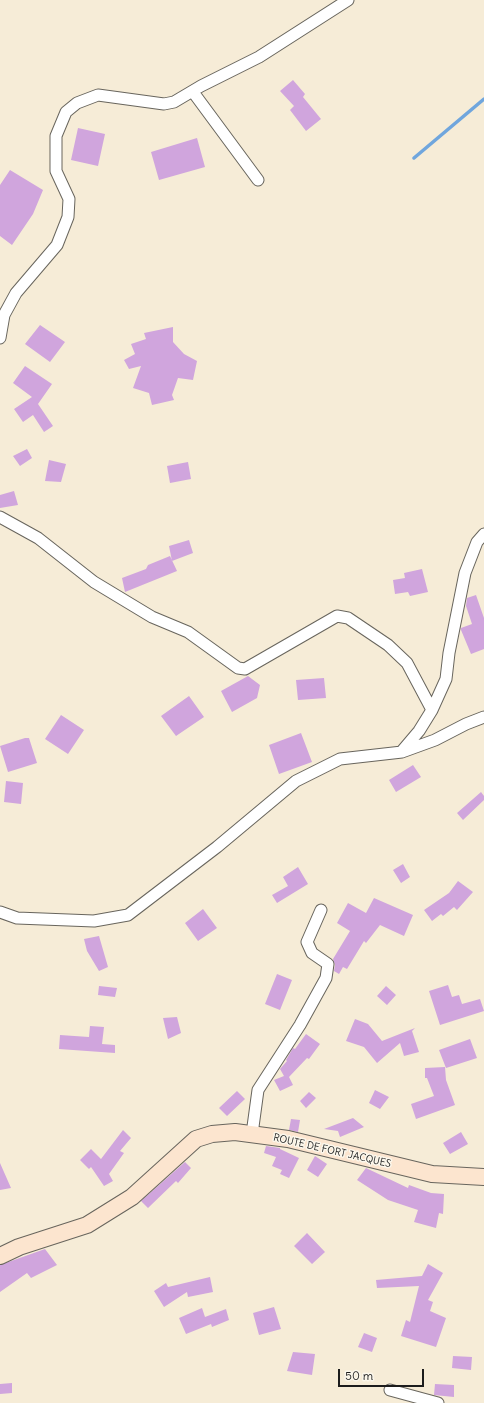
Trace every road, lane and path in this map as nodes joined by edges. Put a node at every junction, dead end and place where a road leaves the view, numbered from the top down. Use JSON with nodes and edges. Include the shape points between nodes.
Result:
{"nodes":[{"id":1,"x":348,"y":0,"type":"edge"},
{"id":2,"x":193,"y":92,"type":"junction"},
{"id":3,"x":258,"y":180,"type":"dead end"},
{"id":4,"x":0,"y":338,"type":"edge"},
{"id":5,"x":0,"y":517,"type":"edge"},
{"id":6,"x":484,"y":534,"type":"edge"},
{"id":7,"x":432,"y":710,"type":"junction"},
{"id":8,"x":484,"y":717,"type":"edge"},
{"id":9,"x":402,"y":752,"type":"junction"},
{"id":10,"x":321,"y":910,"type":"dead end"},
{"id":11,"x":0,"y":912,"type":"edge"},
{"id":12,"x":252,"y":1134,"type":"junction"},
{"id":13,"x":484,"y":1177,"type":"edge"},
{"id":14,"x":0,"y":1256,"type":"edge"},
{"id":15,"x":390,"y":1390,"type":"dead end"},
{"id":16,"x":438,"y":1403,"type":"edge"}],
"edges":[{"from":1,"to":2,"type":"street","via":[[259,57]]},
{"from":2,"to":3,"type":"street"},
{"from":2,"to":4,"type":"street","via":[[164,104],[98,95],[78,103],[66,112],[56,136],[56,171],[69,200],[68,217],[57,245],[16,293],[4,315]]},
{"from":5,"to":7,"type":"street","via":[[43,541],[94,582],[152,617],[188,632],[238,668],[245,669],[337,616],[348,618],[388,645],[407,663]]},
{"from":6,"to":7,"type":"street","via":[[468,561],[446,679]]},
{"from":7,"to":9,"type":"street"},
{"from":8,"to":9,"type":"street"},
{"from":9,"to":11,"type":"street","via":[[340,759],[296,780],[217,847],[128,915],[94,921],[17,918]]},
{"from":10,"to":12,"type":"street","via":[[307,942],[312,953],[328,964],[326,978],[300,1025],[258,1090]]},
{"from":12,"to":13,"type":"street","name":"ROUTE DE FORT JACQUES","via":[[288,1139],[432,1174]]},
{"from":12,"to":14,"type":"street","name":"ROUTE DE FORT JACQUES","via":[[212,1134],[196,1139],[132,1197],[87,1225]]},
{"from":15,"to":16,"type":"street"}]}
